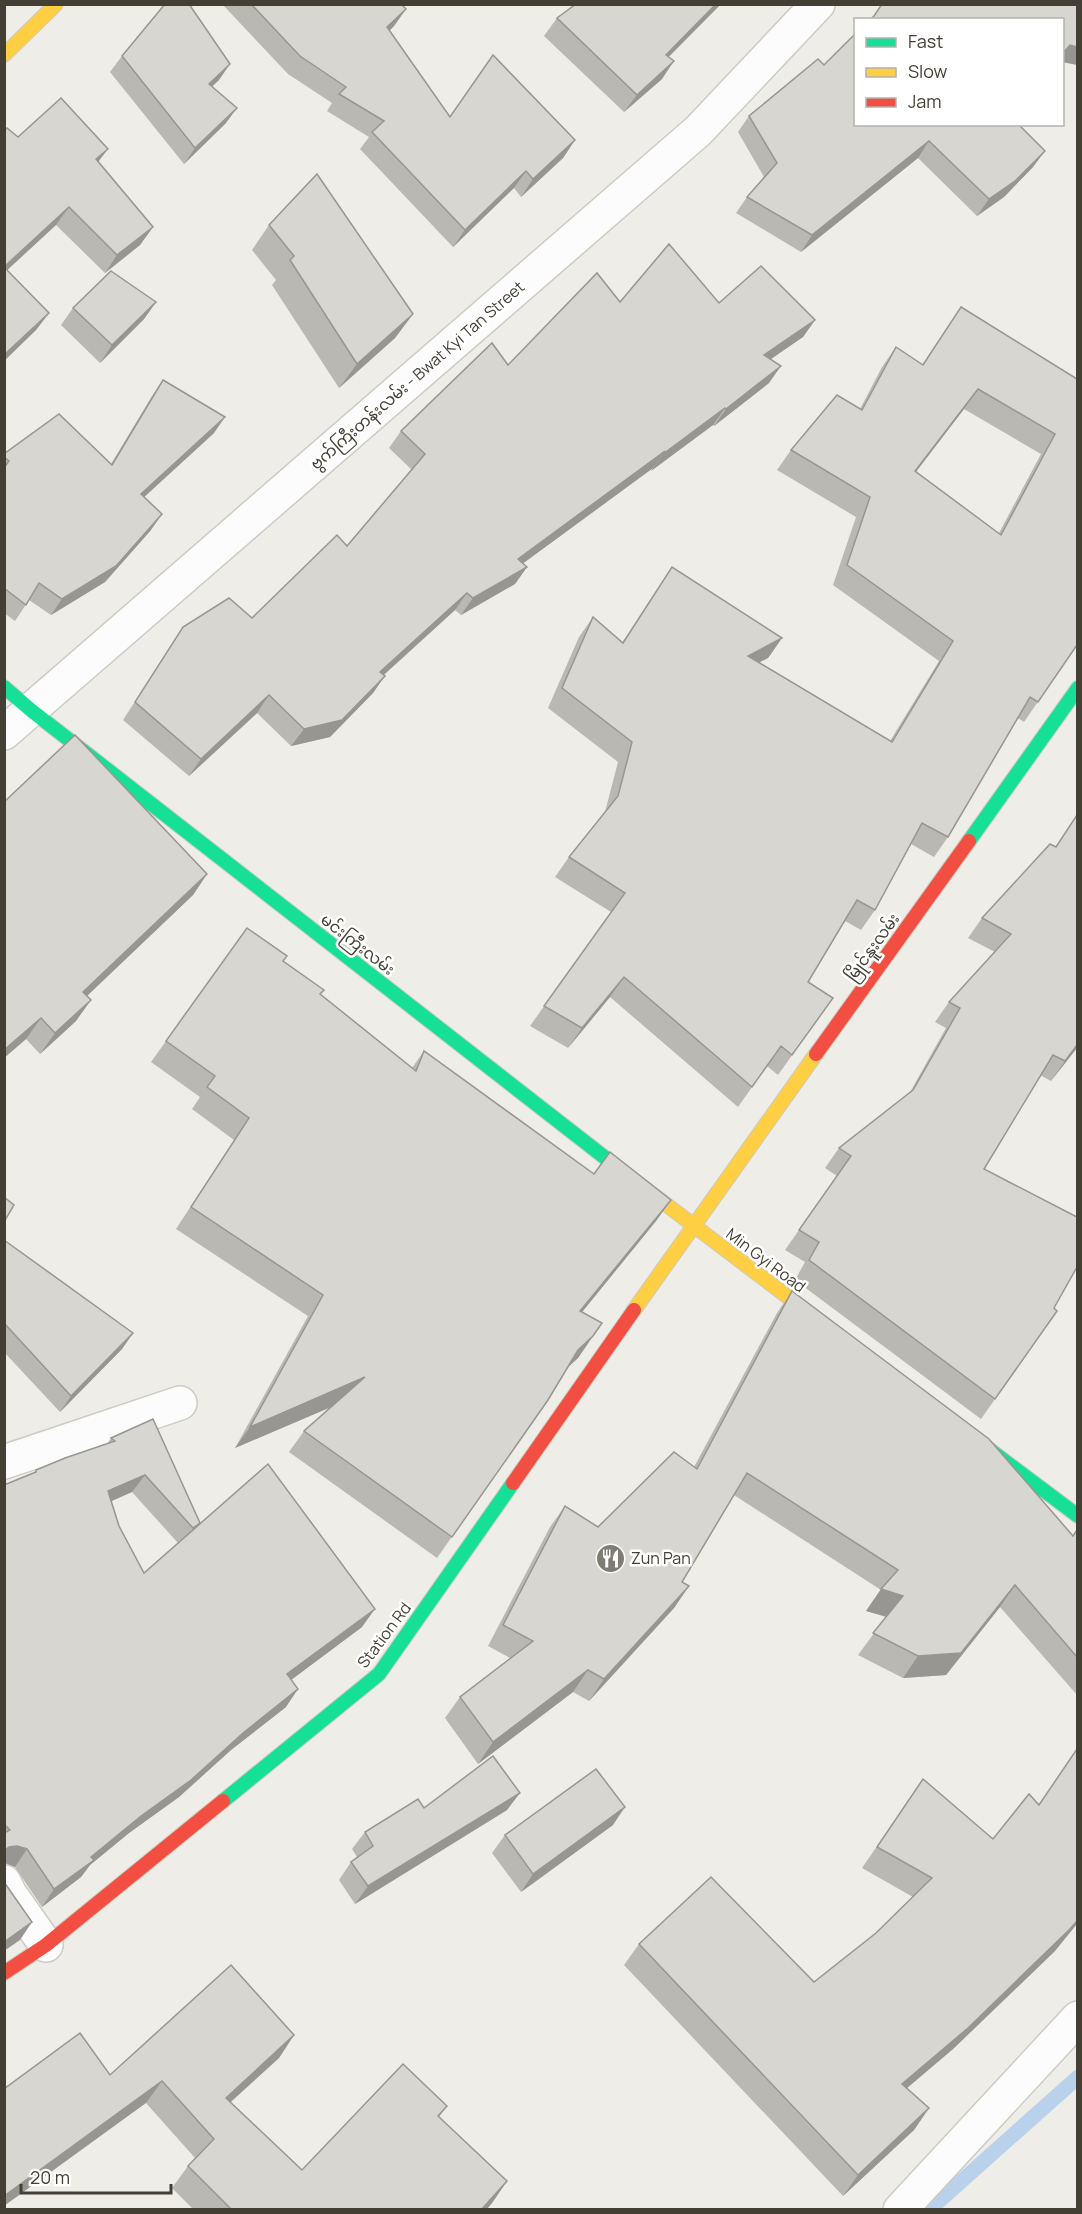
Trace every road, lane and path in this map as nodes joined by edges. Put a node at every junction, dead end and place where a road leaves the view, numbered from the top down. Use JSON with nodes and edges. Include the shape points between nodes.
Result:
{"nodes":[{"id":1,"x":56,"y":4,"type":"edge"},
{"id":2,"x":818,"y":4,"type":"edge"},
{"id":3,"x":4,"y":55,"type":"edge"},
{"id":4,"x":4,"y":687,"type":"edge"},
{"id":5,"x":1077,"y":688,"type":"edge"},
{"id":6,"x":32,"y":711,"type":"junction"},
{"id":7,"x":4,"y":734,"type":"edge"},
{"id":8,"x":693,"y":1226,"type":"junction"},
{"id":9,"x":834,"y":1332,"type":"edge"},
{"id":10,"x":180,"y":1403,"type":"dead end"},
{"id":11,"x":965,"y":1431,"type":"edge"},
{"id":12,"x":4,"y":1462,"type":"edge"},
{"id":13,"x":1077,"y":1516,"type":"edge"},
{"id":14,"x":4,"y":1882,"type":"edge"},
{"id":15,"x":46,"y":1945,"type":"junction"},
{"id":16,"x":4,"y":1973,"type":"edge"},
{"id":17,"x":1077,"y":2018,"type":"edge"},
{"id":18,"x":900,"y":2210,"type":"edge"}],
"edges":[{"from":1,"to":3,"type":"street"},
{"from":2,"to":6,"type":"street","name":"ဗွက်ကြီးတန်းလမ်း - Bwat Kyi Tan Street","via":[[698,131]]},
{"from":4,"to":6,"type":"street","name":"မင်းကြီးလမ်း"},
{"from":5,"to":8,"type":"street","name":"မြိုင်နူးလမ်း"},
{"from":6,"to":7,"type":"street","name":"ဗွက်ကြီးတန်းလမ်း - Bwat Kyi Tan Street"},
{"from":6,"to":8,"type":"street","name":"မင်းကြီးလမ်း"},
{"from":8,"to":9,"type":"street","name":"Min Gyi Road"},
{"from":8,"to":15,"type":"street","name":"Station Rd","via":[[379,1674]]},
{"from":10,"to":12,"type":"street"},
{"from":11,"to":13,"type":"street"},
{"from":14,"to":15,"type":"street"},
{"from":15,"to":16,"type":"street","name":"Station Rd"},
{"from":17,"to":18,"type":"street"}]}
